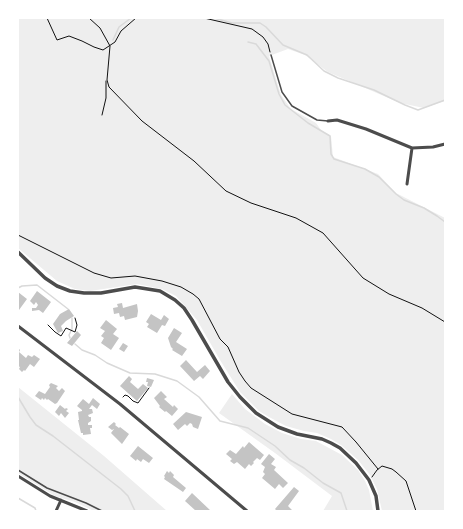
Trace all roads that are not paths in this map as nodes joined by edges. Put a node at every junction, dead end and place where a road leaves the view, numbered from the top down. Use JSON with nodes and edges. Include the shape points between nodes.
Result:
{"nodes":[{"id":1,"x":271,"y":55,"type":"road end"},
{"id":2,"x":328,"y":121,"type":"joint"},
{"id":3,"x":445,"y":144,"type":"edge"},
{"id":4,"x":412,"y":148,"type":"junction"},
{"id":5,"x":408,"y":184,"type":"dead end"},
{"id":6,"x":18,"y":252,"type":"edge"},
{"id":7,"x":18,"y":326,"type":"edge"},
{"id":8,"x":18,"y":470,"type":"edge"},
{"id":9,"x":18,"y":476,"type":"edge"},
{"id":10,"x":61,"y":500,"type":"junction"},
{"id":11,"x":57,"y":510,"type":"edge"},
{"id":12,"x":87,"y":511,"type":"edge"},
{"id":13,"x":102,"y":511,"type":"edge"},
{"id":14,"x":248,"y":511,"type":"edge"},
{"id":15,"x":378,"y":511,"type":"edge"}],
"edges":[{"from":1,"to":2,"type":"lane","via":[[282,92],[292,106],[317,120]]},
{"from":2,"to":4,"type":"street","via":[[338,120],[366,128]]},
{"from":3,"to":4,"type":"street"},
{"from":4,"to":5,"type":"street"},
{"from":6,"to":15,"type":"street","via":[[45,278],[70,291],[101,293],[135,287],[154,290],[172,298],[189,315],[228,382],[250,408],[278,427],[336,445],[356,463],[370,481]]},
{"from":7,"to":14,"type":"street","via":[[114,400]]},
{"from":8,"to":13,"type":"lane","via":[[47,488]]},
{"from":9,"to":10,"type":"street"},
{"from":10,"to":11,"type":"street"},
{"from":10,"to":12,"type":"street"}]}
